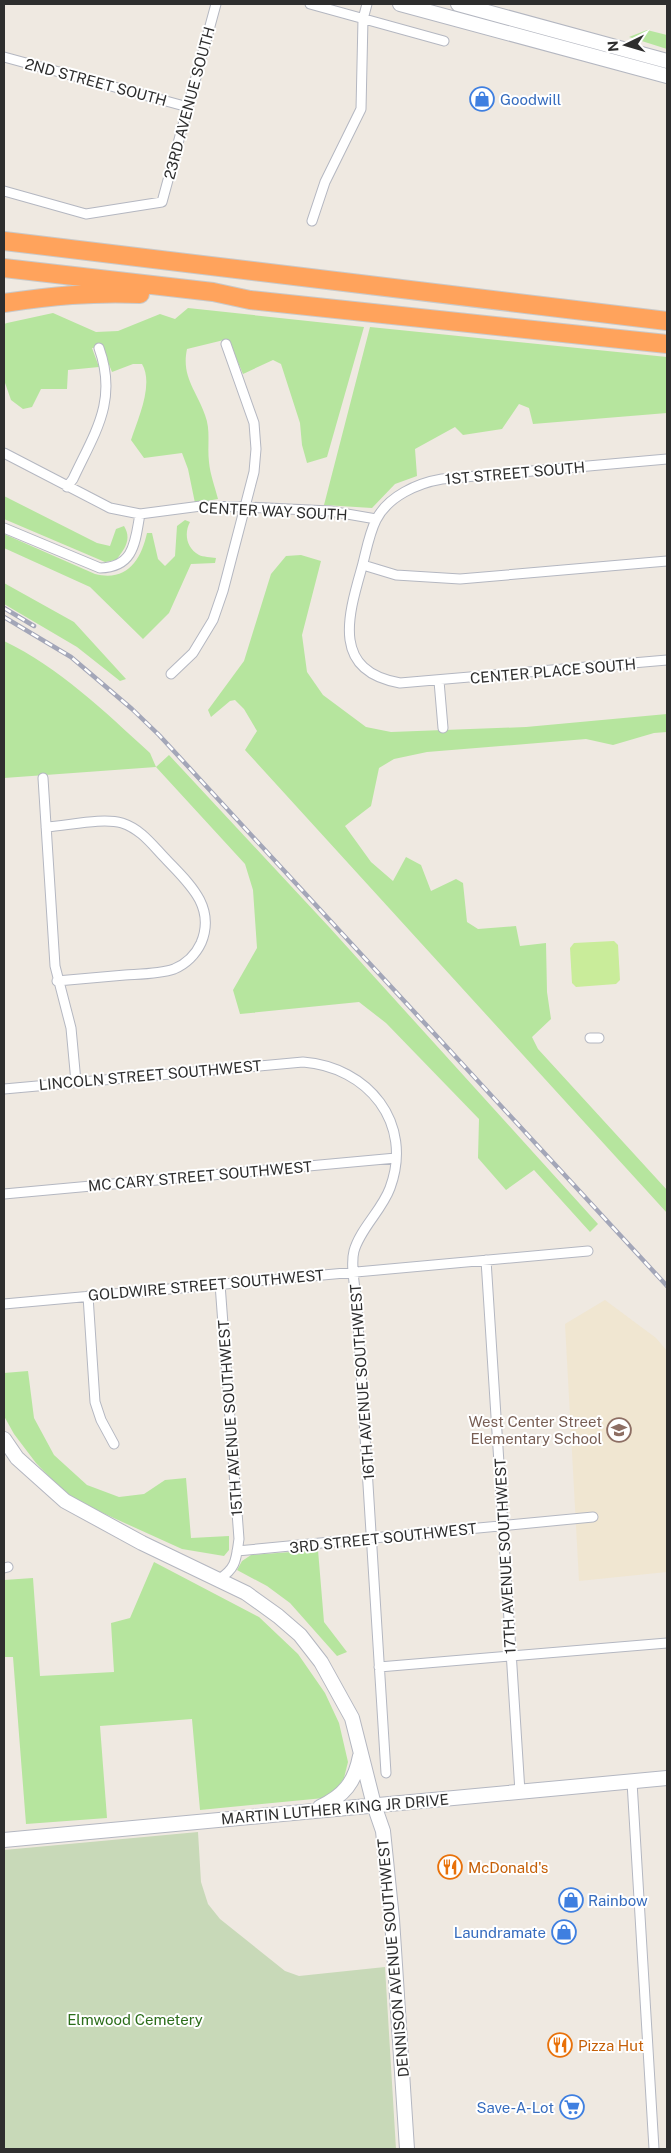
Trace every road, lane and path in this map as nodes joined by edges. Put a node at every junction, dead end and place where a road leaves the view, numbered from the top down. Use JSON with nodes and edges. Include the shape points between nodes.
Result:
{"nodes":[{"id":1,"x":216,"y":4,"type":"edge"},
{"id":2,"x":310,"y":4,"type":"edge"},
{"id":3,"x":367,"y":4,"type":"edge"},
{"id":4,"x":400,"y":4,"type":"edge"},
{"id":5,"x":458,"y":4,"type":"edge"},
{"id":6,"x":363,"y":19,"type":"junction"},
{"id":7,"x":444,"y":41,"type":"dead end"},
{"id":8,"x":4,"y":57,"type":"edge"},
{"id":9,"x":667,"y":61,"type":"edge"},
{"id":10,"x":667,"y":76,"type":"edge"},
{"id":11,"x":188,"y":107,"type":"junction"},
{"id":12,"x":4,"y":191,"type":"edge"},
{"id":13,"x":312,"y":221,"type":"dead end"},
{"id":14,"x":4,"y":240,"type":"edge"},
{"id":15,"x":4,"y":268,"type":"edge"},
{"id":16,"x":250,"y":300,"type":"junction"},
{"id":17,"x":4,"y":303,"type":"edge"},
{"id":18,"x":667,"y":320,"type":"edge"},
{"id":19,"x":226,"y":344,"type":"dead end"},
{"id":20,"x":667,"y":344,"type":"edge"},
{"id":21,"x":99,"y":348,"type":"dead end"},
{"id":22,"x":4,"y":453,"type":"edge"},
{"id":23,"x":667,"y":459,"type":"edge"},
{"id":24,"x":67,"y":487,"type":"junction"},
{"id":25,"x":246,"y":507,"type":"junction"},
{"id":26,"x":140,"y":514,"type":"junction"},
{"id":27,"x":376,"y":520,"type":"junction"},
{"id":28,"x":4,"y":528,"type":"edge"},
{"id":29,"x":667,"y":561,"type":"edge"},
{"id":30,"x":362,"y":565,"type":"junction"},
{"id":31,"x":667,"y":660,"type":"edge"},
{"id":32,"x":171,"y":674,"type":"dead end"},
{"id":33,"x":438,"y":681,"type":"junction"},
{"id":34,"x":443,"y":728,"type":"dead end"},
{"id":35,"x":43,"y":778,"type":"dead end"},
{"id":36,"x":46,"y":827,"type":"junction"},
{"id":37,"x":57,"y":981,"type":"junction"},
{"id":38,"x":296,"y":1062,"type":"joint"},
{"id":39,"x":76,"y":1082,"type":"junction"},
{"id":40,"x":4,"y":1089,"type":"edge"},
{"id":41,"x":396,"y":1158,"type":"junction"},
{"id":42,"x":4,"y":1194,"type":"edge"},
{"id":43,"x":588,"y":1251,"type":"dead end"},
{"id":44,"x":486,"y":1260,"type":"junction"},
{"id":45,"x":354,"y":1272,"type":"junction"},
{"id":46,"x":220,"y":1284,"type":"junction"},
{"id":47,"x":88,"y":1296,"type":"junction"},
{"id":48,"x":4,"y":1304,"type":"edge"},
{"id":49,"x":4,"y":1439,"type":"edge"},
{"id":50,"x":114,"y":1444,"type":"dead end"},
{"id":51,"x":593,"y":1517,"type":"dead end"},
{"id":52,"x":503,"y":1526,"type":"junction"},
{"id":53,"x":372,"y":1538,"type":"junction"},
{"id":54,"x":237,"y":1551,"type":"junction"},
{"id":55,"x":219,"y":1579,"type":"junction"},
{"id":56,"x":667,"y":1643,"type":"edge"},
{"id":57,"x":511,"y":1657,"type":"junction"},
{"id":58,"x":379,"y":1667,"type":"junction"},
{"id":59,"x":360,"y":1753,"type":"junction"},
{"id":60,"x":386,"y":1773,"type":"dead end"},
{"id":61,"x":667,"y":1778,"type":"edge"},
{"id":62,"x":632,"y":1782,"type":"junction"},
{"id":63,"x":520,"y":1792,"type":"junction"},
{"id":64,"x":374,"y":1805,"type":"junction"},
{"id":65,"x":311,"y":1811,"type":"junction"},
{"id":66,"x":4,"y":1840,"type":"edge"},
{"id":67,"x":407,"y":2149,"type":"edge"},
{"id":68,"x":654,"y":2149,"type":"edge"}],
"edges":[{"from":1,"to":11,"type":"street","name":"23RD AVENUE SOUTH"},
{"from":2,"to":6,"type":"street"},
{"from":3,"to":6,"type":"street"},
{"from":4,"to":10,"type":"main road"},
{"from":5,"to":9,"type":"main road"},
{"from":6,"to":7,"type":"street"},
{"from":6,"to":13,"type":"street","via":[[361,109],[325,182]]},
{"from":8,"to":11,"type":"street","name":"2ND STREET SOUTH"},
{"from":11,"to":12,"type":"street","name":"23RD AVENUE SOUTH","via":[[162,202],[86,214]]},
{"from":14,"to":18,"type":"highway"},
{"from":15,"to":16,"type":"highway","via":[[213,292]]},
{"from":16,"to":17,"type":"highway","via":[[99,292]]},
{"from":16,"to":20,"type":"highway"},
{"from":19,"to":25,"type":"street","via":[[256,436],[256,459]]},
{"from":21,"to":24,"type":"street","via":[[106,377],[105,405],[102,418]]},
{"from":22,"to":24,"type":"street","name":"CENTER WAY SOUTH"},
{"from":23,"to":27,"type":"street","name":"1ST STREET SOUTH","via":[[430,481],[406,491]]},
{"from":24,"to":26,"type":"street","name":"CENTER WAY SOUTH","via":[[110,508]]},
{"from":25,"to":26,"type":"street","name":"CENTER WAY SOUTH","via":[[201,506]]},
{"from":25,"to":27,"type":"street","name":"CENTER WAY SOUTH","via":[[330,511]]},
{"from":25,"to":32,"type":"street","via":[[213,620],[197,648]]},
{"from":26,"to":28,"type":"street","via":[[134,547],[124,561],[100,568]]},
{"from":27,"to":30,"type":"street","name":"CENTER PLACE SOUTH"},
{"from":29,"to":30,"type":"street","via":[[460,578],[410,576]]},
{"from":30,"to":33,"type":"street","name":"CENTER PLACE SOUTH","via":[[349,618],[350,640],[358,659],[370,672],[389,682]]},
{"from":31,"to":33,"type":"street","name":"CENTER PLACE SOUTH"},
{"from":33,"to":34,"type":"street"},
{"from":35,"to":36,"type":"street"},
{"from":36,"to":37,"type":"street"},
{"from":36,"to":37,"type":"street","via":[[108,822],[121,823],[136,830],[193,889],[202,902],[205,918],[204,935],[198,948],[175,968]]},
{"from":37,"to":39,"type":"street","via":[[69,1014]]},
{"from":38,"to":39,"type":"street","name":"LINCOLN STREET SOUTHWEST"},
{"from":38,"to":41,"type":"street","name":"16TH AVENUE SOUTHWEST","via":[[335,1067],[372,1091],[393,1128]]},
{"from":39,"to":40,"type":"street","name":"LINCOLN STREET SOUTHWEST"},
{"from":41,"to":42,"type":"street","name":"MC CARY STREET SOUTHWEST"},
{"from":41,"to":45,"type":"street","name":"16TH AVENUE SOUTHWEST","via":[[389,1190],[355,1248]]},
{"from":43,"to":44,"type":"street","name":"GOLDWIRE STREET SOUTHWEST"},
{"from":44,"to":45,"type":"street","name":"GOLDWIRE STREET SOUTHWEST"},
{"from":44,"to":52,"type":"street","name":"17TH AVENUE SOUTHWEST"},
{"from":45,"to":46,"type":"street","name":"GOLDWIRE STREET SOUTHWEST"},
{"from":45,"to":53,"type":"street","name":"16TH AVENUE SOUTHWEST"},
{"from":46,"to":47,"type":"street","name":"GOLDWIRE STREET SOUTHWEST"},
{"from":46,"to":54,"type":"street","name":"15TH AVENUE SOUTHWEST","via":[[239,1539]]},
{"from":47,"to":48,"type":"street","name":"GOLDWIRE STREET SOUTHWEST"},
{"from":47,"to":50,"type":"street","via":[[95,1402]]},
{"from":49,"to":55,"type":"main road","name":"DENNISON AVENUE SOUTHWEST","via":[[17,1458],[65,1501],[142,1543]]},
{"from":51,"to":52,"type":"street","name":"3RD STREET SOUTHWEST"},
{"from":52,"to":53,"type":"street","name":"3RD STREET SOUTHWEST"},
{"from":52,"to":57,"type":"street","name":"17TH AVENUE SOUTHWEST"},
{"from":53,"to":54,"type":"street","name":"3RD STREET SOUTHWEST"},
{"from":53,"to":58,"type":"street","name":"16TH AVENUE SOUTHWEST"},
{"from":54,"to":55,"type":"street","via":[[235,1565]]},
{"from":55,"to":59,"type":"main road","name":"DENNISON AVENUE SOUTHWEST","via":[[246,1593],[300,1635],[321,1662],[352,1718]]},
{"from":56,"to":57,"type":"street"},
{"from":57,"to":58,"type":"street"},
{"from":57,"to":63,"type":"street","name":"17TH AVENUE SOUTHWEST"},
{"from":58,"to":60,"type":"street","name":"16TH AVENUE SOUTHWEST"},
{"from":59,"to":64,"type":"main road","name":"DENNISON AVENUE SOUTHWEST"},
{"from":59,"to":65,"type":"main road","via":[[356,1774],[340,1796]]},
{"from":61,"to":62,"type":"main road","name":"MARTIN LUTHER KING JR DRIVE"},
{"from":62,"to":63,"type":"main road","name":"MARTIN LUTHER KING JR DRIVE"},
{"from":62,"to":68,"type":"street"},
{"from":63,"to":64,"type":"main road","name":"MARTIN LUTHER KING JR DRIVE"},
{"from":64,"to":65,"type":"main road","name":"MARTIN LUTHER KING JR DRIVE"},
{"from":64,"to":67,"type":"main road","name":"DENNISON AVENUE SOUTHWEST","via":[[383,1831],[392,1919]]},
{"from":65,"to":66,"type":"main road","name":"MARTIN LUTHER KING JR DRIVE"}]}
